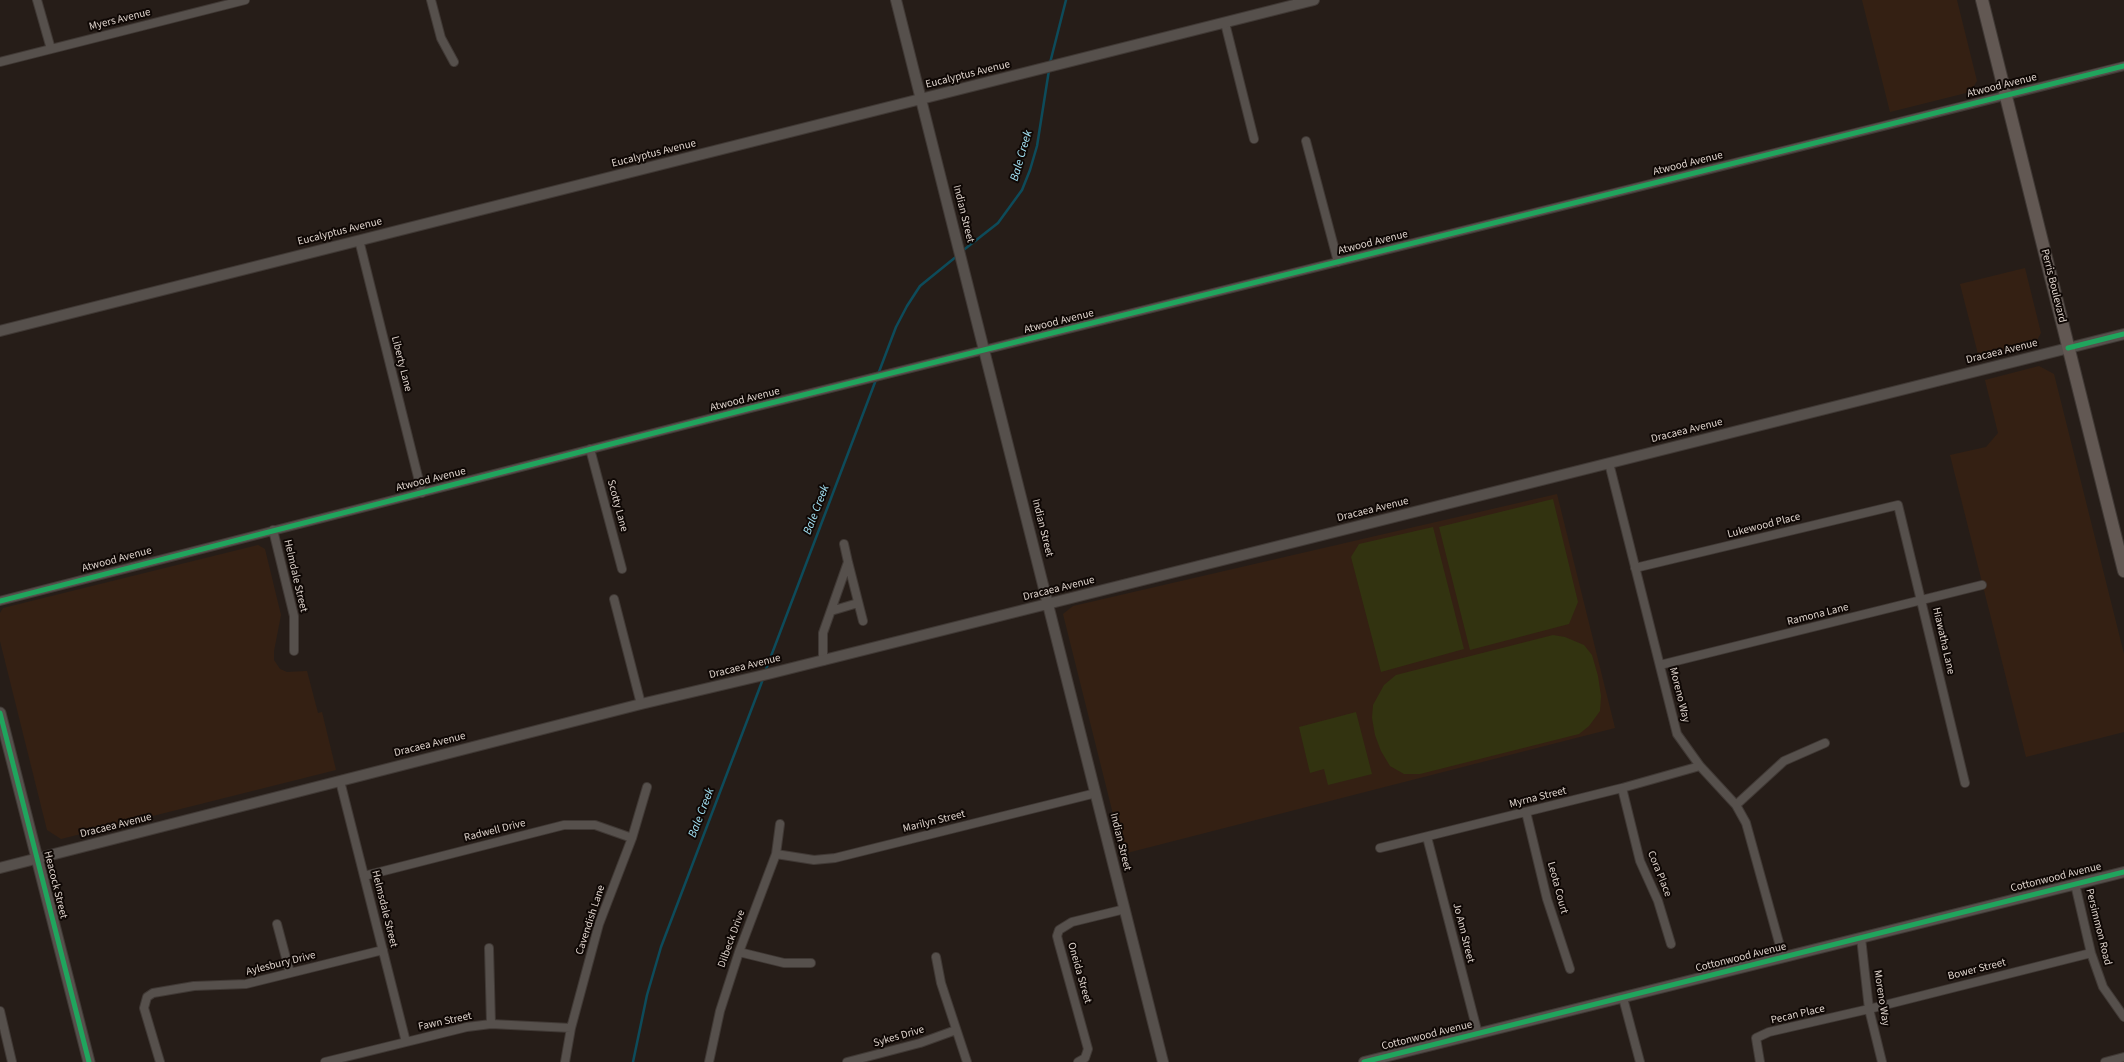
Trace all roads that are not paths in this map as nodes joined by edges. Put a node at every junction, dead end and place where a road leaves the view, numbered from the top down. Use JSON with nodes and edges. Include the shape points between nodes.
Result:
{"nodes":[{"id":1,"x":37,"y":0,"type":"edge"},
{"id":2,"x":245,"y":0,"type":"edge"},
{"id":3,"x":431,"y":0,"type":"edge"},
{"id":4,"x":896,"y":0,"type":"edge"},
{"id":5,"x":1314,"y":0,"type":"edge"},
{"id":6,"x":1982,"y":0,"type":"edge"},
{"id":7,"x":1225,"y":23,"type":"junction"},
{"id":8,"x":51,"y":49,"type":"junction"},
{"id":9,"x":0,"y":62,"type":"edge"},
{"id":10,"x":454,"y":62,"type":"dead end"},
{"id":11,"x":2124,"y":66,"type":"edge"},
{"id":12,"x":2006,"y":95,"type":"junction"},
{"id":13,"x":921,"y":99,"type":"junction"},
{"id":14,"x":1254,"y":139,"type":"dead end"},
{"id":15,"x":1306,"y":141,"type":"dead end"},
{"id":16,"x":359,"y":240,"type":"junction"},
{"id":17,"x":1338,"y":262,"type":"junction"},
{"id":18,"x":0,"y":331,"type":"edge"},
{"id":19,"x":2124,"y":334,"type":"edge"},
{"id":20,"x":2068,"y":348,"type":"junction"},
{"id":21,"x":984,"y":351,"type":"junction"},
{"id":22,"x":590,"y":449,"type":"junction"},
{"id":23,"x":1609,"y":463,"type":"junction"},
{"id":24,"x":422,"y":493,"type":"junction"},
{"id":25,"x":1898,"y":505,"type":"joint"},
{"id":26,"x":273,"y":530,"type":"junction"},
{"id":27,"x":844,"y":544,"type":"dead end"},
{"id":28,"x":848,"y":562,"type":"junction"},
{"id":29,"x":1635,"y":568,"type":"junction"},
{"id":30,"x":622,"y":569,"type":"dead end"},
{"id":31,"x":2124,"y":571,"type":"edge"},
{"id":32,"x":1982,"y":585,"type":"dead end"},
{"id":33,"x":614,"y":600,"type":"dead end"},
{"id":34,"x":1922,"y":600,"type":"junction"},
{"id":35,"x":0,"y":601,"type":"edge"},
{"id":36,"x":858,"y":603,"type":"junction"},
{"id":37,"x":1049,"y":604,"type":"junction"},
{"id":38,"x":831,"y":611,"type":"junction"},
{"id":39,"x":863,"y":621,"type":"dead end"},
{"id":40,"x":294,"y":651,"type":"dead end"},
{"id":41,"x":823,"y":661,"type":"junction"},
{"id":42,"x":1660,"y":665,"type":"junction"},
{"id":43,"x":641,"y":704,"type":"junction"},
{"id":44,"x":0,"y":713,"type":"edge"},
{"id":45,"x":1825,"y":743,"type":"dead end"},
{"id":46,"x":1700,"y":766,"type":"junction"},
{"id":47,"x":340,"y":781,"type":"junction"},
{"id":48,"x":1966,"y":783,"type":"dead end"},
{"id":49,"x":647,"y":787,"type":"dead end"},
{"id":50,"x":1622,"y":788,"type":"junction"},
{"id":51,"x":1096,"y":793,"type":"junction"},
{"id":52,"x":1736,"y":805,"type":"junction"},
{"id":53,"x":1526,"y":812,"type":"junction"},
{"id":54,"x":780,"y":824,"type":"dead end"},
{"id":55,"x":1427,"y":837,"type":"junction"},
{"id":56,"x":632,"y":838,"type":"junction"},
{"id":57,"x":1380,"y":848,"type":"dead end"},
{"id":58,"x":776,"y":854,"type":"junction"},
{"id":59,"x":38,"y":859,"type":"junction"},
{"id":60,"x":0,"y":868,"type":"edge"},
{"id":61,"x":2124,"y":872,"type":"edge"},
{"id":62,"x":364,"y":876,"type":"junction"},
{"id":63,"x":2076,"y":884,"type":"junction"},
{"id":64,"x":1125,"y":909,"type":"junction"},
{"id":65,"x":277,"y":924,"type":"dead end"},
{"id":66,"x":1861,"y":938,"type":"junction"},
{"id":67,"x":1671,"y":944,"type":"dead end"},
{"id":68,"x":489,"y":948,"type":"dead end"},
{"id":69,"x":383,"y":950,"type":"junction"},
{"id":70,"x":738,"y":952,"type":"junction"},
{"id":71,"x":2091,"y":952,"type":"junction"},
{"id":72,"x":936,"y":957,"type":"dead end"},
{"id":73,"x":1783,"y":957,"type":"junction"},
{"id":74,"x":811,"y":963,"type":"dead end"},
{"id":75,"x":1570,"y":969,"type":"dead end"},
{"id":76,"x":290,"y":973,"type":"junction"},
{"id":77,"x":1623,"y":998,"type":"junction"},
{"id":78,"x":1869,"y":1009,"type":"junction"},
{"id":79,"x":0,"y":1011,"type":"edge"},
{"id":80,"x":2124,"y":1017,"type":"edge"},
{"id":81,"x":491,"y":1024,"type":"junction"},
{"id":82,"x":571,"y":1028,"type":"junction"},
{"id":83,"x":956,"y":1030,"type":"junction"},
{"id":84,"x":1478,"y":1034,"type":"junction"},
{"id":85,"x":406,"y":1042,"type":"junction"},
{"id":86,"x":2124,"y":1057,"type":"edge"},
{"id":87,"x":12,"y":1062,"type":"edge"},
{"id":88,"x":89,"y":1062,"type":"edge"},
{"id":89,"x":160,"y":1062,"type":"edge"},
{"id":90,"x":325,"y":1062,"type":"edge"},
{"id":91,"x":565,"y":1062,"type":"edge"},
{"id":92,"x":709,"y":1062,"type":"edge"},
{"id":93,"x":848,"y":1062,"type":"edge"},
{"id":94,"x":967,"y":1062,"type":"edge"},
{"id":95,"x":1078,"y":1062,"type":"edge"},
{"id":96,"x":1163,"y":1062,"type":"edge"},
{"id":97,"x":1364,"y":1062,"type":"edge"},
{"id":98,"x":1640,"y":1062,"type":"edge"},
{"id":99,"x":1760,"y":1062,"type":"edge"},
{"id":100,"x":1882,"y":1062,"type":"edge"},
{"id":101,"x":2104,"y":1062,"type":"edge"}],
"edges":[{"from":1,"to":8,"type":"street"},
{"from":2,"to":8,"type":"street","name":"Myers Avenue"},
{"from":3,"to":10,"type":"street","via":[[441,38]]},
{"from":4,"to":13,"type":"street","name":"Indian Street"},
{"from":5,"to":7,"type":"street","name":"Eucalyptus Avenue"},
{"from":6,"to":12,"type":"main road","name":"Perris Boulevard"},
{"from":7,"to":13,"type":"street","name":"Eucalyptus Avenue"},
{"from":7,"to":14,"type":"street"},
{"from":8,"to":9,"type":"street","name":"Myers Avenue"},
{"from":11,"to":12,"type":"street","name":"Atwood Avenue"},
{"from":12,"to":17,"type":"street","name":"Atwood Avenue"},
{"from":12,"to":20,"type":"main road","name":"Perris Boulevard"},
{"from":13,"to":16,"type":"street","name":"Eucalyptus Avenue"},
{"from":13,"to":21,"type":"street","name":"Indian Street"},
{"from":15,"to":17,"type":"street"},
{"from":16,"to":18,"type":"street","name":"Eucalyptus Avenue"},
{"from":16,"to":24,"type":"street","name":"Liberty Lane"},
{"from":17,"to":21,"type":"street","name":"Atwood Avenue"},
{"from":19,"to":20,"type":"street","name":"Dracaea Avenue"},
{"from":20,"to":23,"type":"street","name":"Dracaea Avenue"},
{"from":20,"to":31,"type":"main road","name":"Perris Boulevard"},
{"from":21,"to":22,"type":"street","name":"Atwood Avenue"},
{"from":21,"to":37,"type":"street","name":"Indian Street"},
{"from":22,"to":24,"type":"street","name":"Atwood Avenue"},
{"from":22,"to":30,"type":"street","name":"Scotty Lane"},
{"from":23,"to":29,"type":"street","name":"Moreno Way"},
{"from":23,"to":37,"type":"street","name":"Dracaea Avenue"},
{"from":24,"to":26,"type":"street","name":"Atwood Avenue"},
{"from":25,"to":29,"type":"street","name":"Lukewood Place"},
{"from":25,"to":34,"type":"street","name":"Hiawatha Lane"},
{"from":26,"to":35,"type":"street","name":"Atwood Avenue"},
{"from":26,"to":40,"type":"street","name":"Helmdale Street","via":[[294,616]]},
{"from":27,"to":28,"type":"street"},
{"from":28,"to":36,"type":"street"},
{"from":28,"to":38,"type":"street"},
{"from":29,"to":42,"type":"street","name":"Moreno Way"},
{"from":32,"to":34,"type":"street","name":"Ramona Lane"},
{"from":33,"to":43,"type":"street"},
{"from":34,"to":42,"type":"street","name":"Ramona Lane"},
{"from":34,"to":48,"type":"street","name":"Hiawatha Lane"},
{"from":36,"to":38,"type":"street"},
{"from":36,"to":39,"type":"street"},
{"from":37,"to":41,"type":"street","name":"Dracaea Avenue"},
{"from":37,"to":51,"type":"street","name":"Indian Street"},
{"from":38,"to":41,"type":"street","via":[[823,633]]},
{"from":41,"to":43,"type":"street","name":"Dracaea Avenue"},
{"from":42,"to":46,"type":"street","name":"Moreno Way","via":[[1677,734]]},
{"from":43,"to":47,"type":"street","name":"Dracaea Avenue"},
{"from":44,"to":59,"type":"main road","name":"Heacock Street"},
{"from":45,"to":52,"type":"street","via":[[1784,761]]},
{"from":46,"to":50,"type":"street","name":"Myrna Street"},
{"from":46,"to":52,"type":"street","name":"Moreno Way"},
{"from":47,"to":59,"type":"street","name":"Dracaea Avenue"},
{"from":47,"to":62,"type":"street","name":"Helmsdale Street"},
{"from":49,"to":56,"type":"street","name":"Cavendish Lane"},
{"from":50,"to":53,"type":"street","name":"Myrna Street"},
{"from":50,"to":67,"type":"street","name":"Cora Place","via":[[1640,861],[1658,901]]},
{"from":51,"to":58,"type":"street","name":"Marilyn Street","via":[[835,858],[814,860]]},
{"from":51,"to":64,"type":"street","name":"Indian Street"},
{"from":52,"to":73,"type":"street","name":"Moreno Way","via":[[1751,839]]},
{"from":53,"to":55,"type":"street","name":"Myrna Street"},
{"from":53,"to":75,"type":"street","name":"Leota Court","via":[[1547,899]]},
{"from":54,"to":58,"type":"street","name":"Dilbeck Drive"},
{"from":55,"to":57,"type":"street","name":"Myrna Street"},
{"from":55,"to":84,"type":"street","name":"Jo Ann Street"},
{"from":56,"to":62,"type":"street","name":"Radwell Drive","via":[[595,825],[564,825]]},
{"from":56,"to":82,"type":"street","name":"Cavendish Lane","via":[[599,924]]},
{"from":58,"to":70,"type":"street","name":"Dilbeck Drive"},
{"from":59,"to":60,"type":"street","name":"Dracaea Avenue"},
{"from":59,"to":88,"type":"main road","name":"Heacock Street"},
{"from":61,"to":63,"type":"street","name":"Cottonwood Avenue"},
{"from":62,"to":69,"type":"street","name":"Helmsdale Street"},
{"from":63,"to":66,"type":"street","name":"Cottonwood Avenue"},
{"from":63,"to":71,"type":"street","name":"Persimmon Road"},
{"from":64,"to":95,"type":"street","name":"Oneida Street","via":[[1072,922],[1059,930],[1059,944],[1088,1049],[1085,1058]]},
{"from":64,"to":96,"type":"street","name":"Indian Street"},
{"from":65,"to":76,"type":"street"},
{"from":66,"to":73,"type":"street","name":"Cottonwood Avenue"},
{"from":66,"to":78,"type":"street","name":"Moreno Way"},
{"from":68,"to":81,"type":"street"},
{"from":69,"to":76,"type":"street","name":"Aylesbury Drive"},
{"from":69,"to":85,"type":"street","name":"Helmsdale Street"},
{"from":70,"to":74,"type":"street","via":[[784,963]]},
{"from":70,"to":92,"type":"street","name":"Dilbeck Drive","via":[[720,1011]]},
{"from":71,"to":78,"type":"street","name":"Bower Street"},
{"from":71,"to":80,"type":"street","name":"Persimmon Road","via":[[2103,987]]},
{"from":72,"to":83,"type":"street","via":[[941,983]]},
{"from":73,"to":77,"type":"street","name":"Cottonwood Avenue"},
{"from":76,"to":89,"type":"street","name":"Aylesbury Drive","via":[[246,984],[194,986],[159,991],[147,997],[144,1008]]},
{"from":77,"to":84,"type":"street","name":"Cottonwood Avenue"},
{"from":77,"to":98,"type":"street"},
{"from":78,"to":99,"type":"street","name":"Pecan Place","via":[[1762,1035],[1756,1038]]},
{"from":78,"to":100,"type":"street","name":"Moreno Way"},
{"from":79,"to":87,"type":"street"},
{"from":81,"to":82,"type":"street","name":"Fawn Street"},
{"from":81,"to":85,"type":"street","name":"Fawn Street","via":[[467,1027]]},
{"from":82,"to":91,"type":"street","name":"Cavendish Lane"},
{"from":83,"to":93,"type":"street","name":"Sykes Drive","via":[[920,1043]]},
{"from":83,"to":94,"type":"street"},
{"from":84,"to":97,"type":"street","name":"Cottonwood Avenue"},
{"from":85,"to":90,"type":"street","name":"Fawn Street"},
{"from":86,"to":101,"type":"street"}]}
